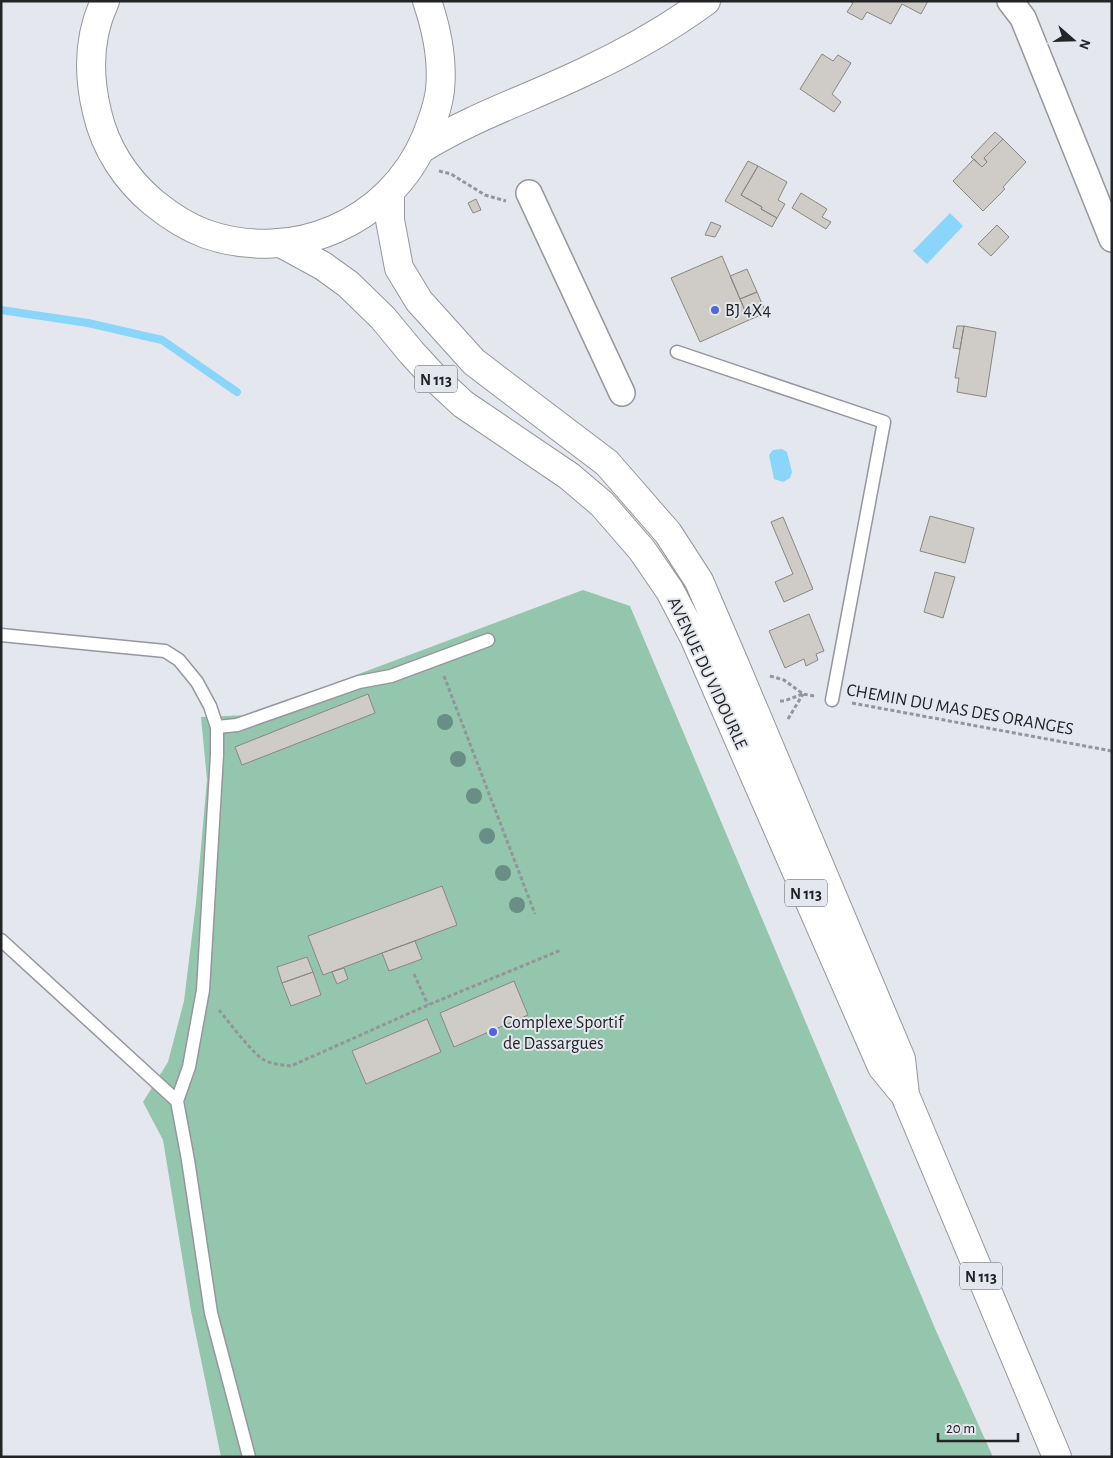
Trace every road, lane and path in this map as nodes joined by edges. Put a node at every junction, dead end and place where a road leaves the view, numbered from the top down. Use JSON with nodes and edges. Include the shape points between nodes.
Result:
{"nodes":[{"id":1,"x":105,"y":1,"type":"edge"},
{"id":2,"x":427,"y":1,"type":"edge"},
{"id":3,"x":706,"y":1,"type":"edge"},
{"id":4,"x":1010,"y":1,"type":"edge"},
{"id":5,"x":417,"y":157,"type":"junction"},
{"id":6,"x":390,"y":192,"type":"junction"},
{"id":7,"x":532,"y":200,"type":"joint"},
{"id":8,"x":1112,"y":239,"type":"edge"},
{"id":9,"x":282,"y":244,"type":"junction"},
{"id":10,"x":677,"y":352,"type":"dead end"},
{"id":11,"x":622,"y":393,"type":"dead end"},
{"id":12,"x":1,"y":635,"type":"edge"},
{"id":13,"x":488,"y":640,"type":"dead end"},
{"id":14,"x":438,"y":659,"type":"junction"},
{"id":15,"x":803,"y":694,"type":"dead end"},
{"id":16,"x":832,"y":700,"type":"junction"},
{"id":17,"x":217,"y":727,"type":"junction"},
{"id":18,"x":1112,"y":751,"type":"edge"},
{"id":19,"x":535,"y":914,"type":"dead end"},
{"id":20,"x":1,"y":940,"type":"edge"},
{"id":21,"x":561,"y":950,"type":"dead end"},
{"id":22,"x":414,"y":974,"type":"dead end"},
{"id":23,"x":203,"y":990,"type":"junction"},
{"id":24,"x":428,"y":1005,"type":"junction"},
{"id":25,"x":905,"y":1095,"type":"junction"},
{"id":26,"x":177,"y":1101,"type":"junction"},
{"id":27,"x":249,"y":1457,"type":"edge"},
{"id":28,"x":1057,"y":1457,"type":"edge"}],
"edges":[{"from":1,"to":9,"type":"main road","via":[[91,50],[92,89],[100,127],[117,162],[141,192],[171,217],[205,234],[243,243]]},
{"from":2,"to":5,"type":"main road","via":[[436,29],[440,90],[433,120]]},
{"from":3,"to":5,"type":"main road","via":[[639,44],[443,136]]},
{"from":4,"to":8,"type":"street","via":[[1023,18]]},
{"from":5,"to":6,"type":"main road"},
{"from":5,"to":7,"type":"path","via":[[485,195],[504,201]]},
{"from":6,"to":9,"type":"main road","via":[[351,222],[306,240]]},
{"from":6,"to":25,"type":"main road","name":"AVENUE DU VIDOURLE","number":"N 113","via":[[390,220],[399,268],[419,301],[474,362],[607,463],[668,533],[699,581],[901,1059]]},
{"from":7,"to":11,"type":"street"},
{"from":9,"to":25,"type":"main road","name":"AVENUE DU VIDOURLE","number":"N 113","via":[[348,284],[463,404],[569,476],[602,504],[642,550],[670,591],[694,637],[882,1067]]},
{"from":10,"to":16,"type":"lane","via":[[884,422]]},
{"from":12,"to":17,"type":"lane","via":[[165,651],[179,660],[197,682]]},
{"from":13,"to":14,"type":"lane"},
{"from":14,"to":17,"type":"lane","via":[[392,676],[359,682],[237,725]]},
{"from":14,"to":19,"type":"path"},
{"from":15,"to":16,"type":"path","name":"CHEMIN DU MAS DES ORANGES"},
{"from":16,"to":18,"type":"path","name":"CHEMIN DU MAS DES ORANGES"},
{"from":17,"to":23,"type":"lane"},
{"from":20,"to":26,"type":"lane"},
{"from":21,"to":24,"type":"path"},
{"from":22,"to":24,"type":"path"},
{"from":23,"to":24,"type":"path","via":[[262,1059],[291,1066]]},
{"from":23,"to":26,"type":"lane","via":[[189,1067]]},
{"from":25,"to":28,"type":"main road","name":"AVENUE DU VIDOURLE","number":"N 113"},
{"from":26,"to":27,"type":"lane","via":[[211,1313]]}]}
